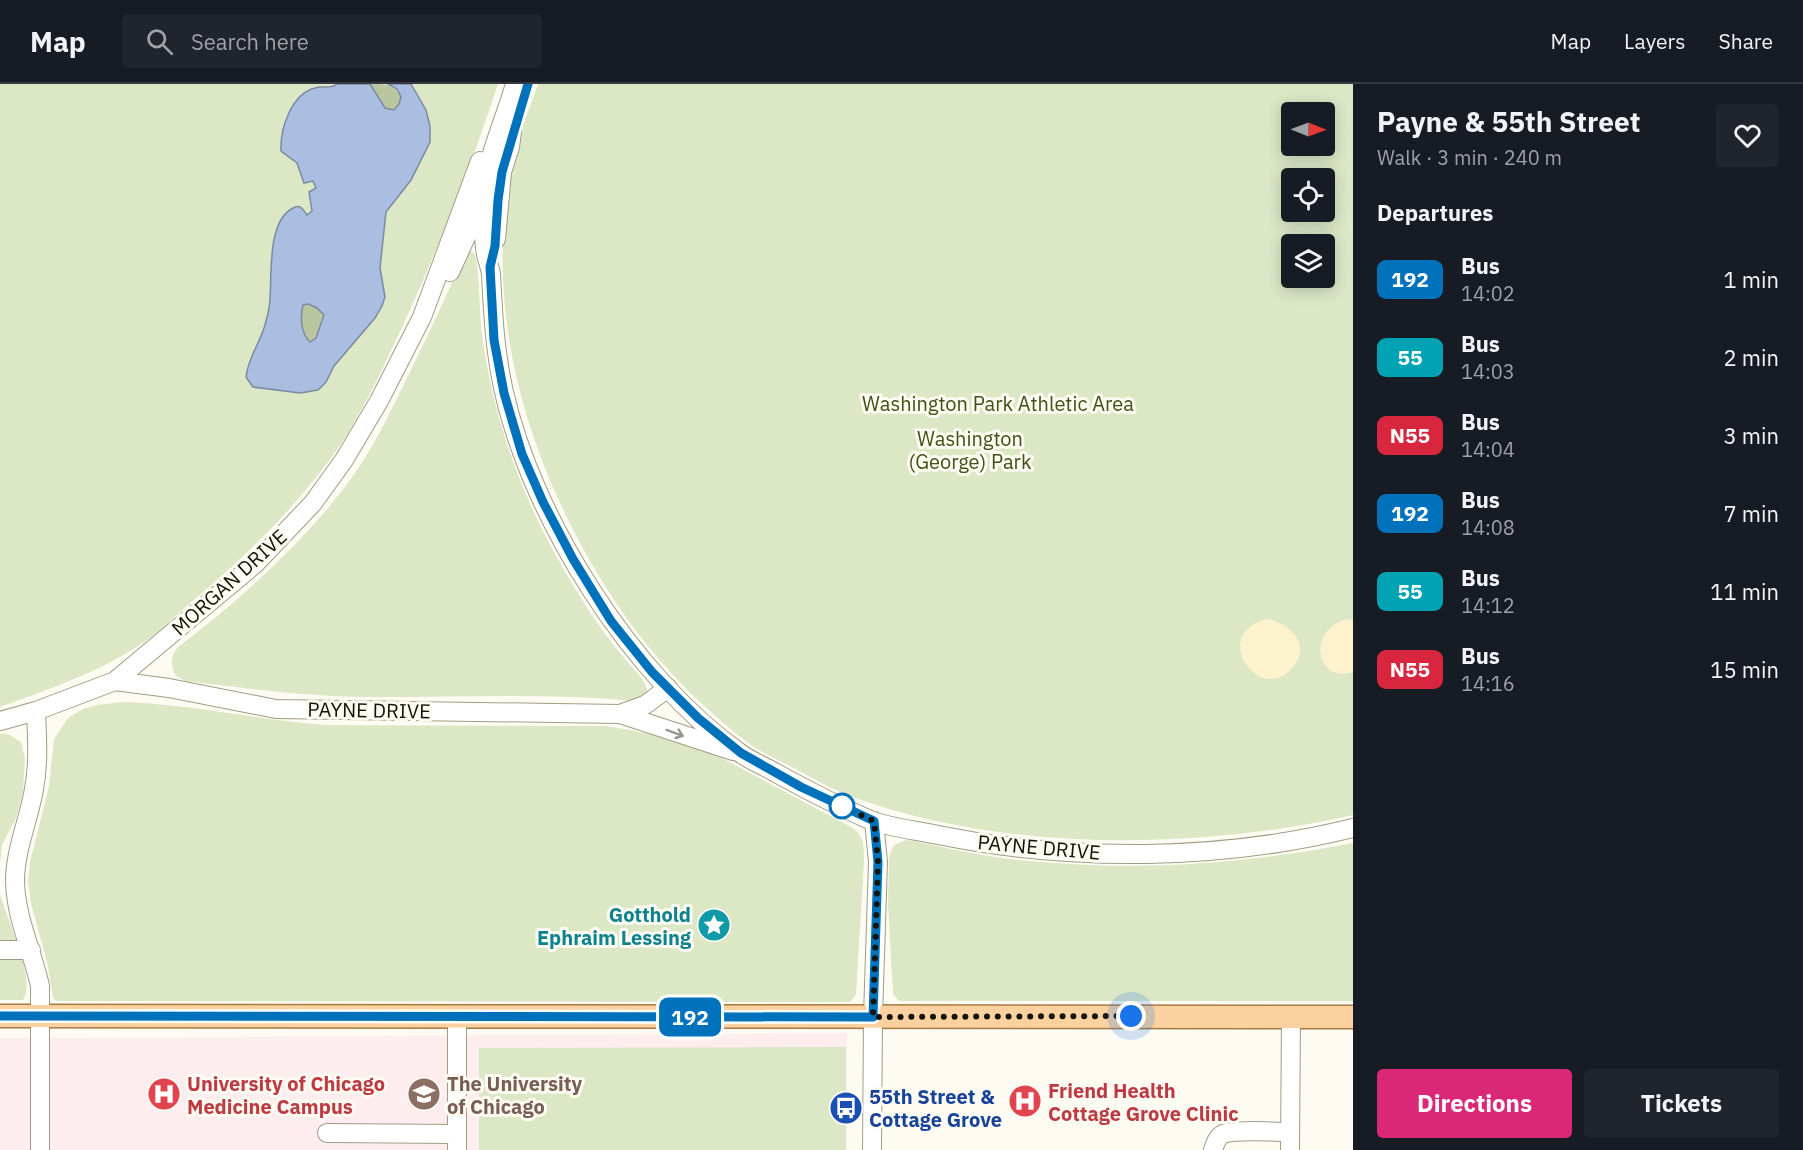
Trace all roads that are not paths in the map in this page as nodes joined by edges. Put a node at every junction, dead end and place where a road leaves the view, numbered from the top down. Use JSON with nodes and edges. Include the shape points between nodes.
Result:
{"nodes":[{"id":1,"x":507,"y":84,"type":"edge"},
{"id":2,"x":514,"y":84,"type":"edge"},
{"id":3,"x":528,"y":84,"type":"edge"},
{"id":4,"x":512,"y":132,"type":"junction"},
{"id":5,"x":484,"y":196,"type":"junction"},
{"id":6,"x":490,"y":267,"type":"junction"},
{"id":7,"x":422,"y":317,"type":"junction"},
{"id":8,"x":115,"y":681,"type":"junction"},
{"id":9,"x":668,"y":688,"type":"junction"},
{"id":10,"x":36,"y":711,"type":"junction"},
{"id":11,"x":620,"y":714,"type":"junction"},
{"id":12,"x":0,"y":721,"type":"edge"},
{"id":13,"x":741,"y":753,"type":"junction"},
{"id":14,"x":874,"y":821,"type":"junction"},
{"id":15,"x":1353,"y":828,"type":"edge"},
{"id":16,"x":0,"y":950,"type":"edge"},
{"id":17,"x":31,"y":950,"type":"junction"},
{"id":18,"x":0,"y":1016,"type":"edge"},
{"id":19,"x":40,"y":1016,"type":"junction"},
{"id":20,"x":457,"y":1016,"type":"junction"},
{"id":21,"x":873,"y":1017,"type":"junction"},
{"id":22,"x":1291,"y":1017,"type":"junction"},
{"id":23,"x":1353,"y":1017,"type":"edge"},
{"id":24,"x":327,"y":1133,"type":"dead end"},
{"id":25,"x":1290,"y":1141,"type":"edge"},
{"id":26,"x":457,"y":1142,"type":"edge"},
{"id":27,"x":40,"y":1150,"type":"edge"},
{"id":28,"x":872,"y":1150,"type":"edge"},
{"id":29,"x":1213,"y":1150,"type":"edge"}],
"edges":[{"from":1,"to":7,"type":"street","name":"MORGAN DRIVE"},
{"from":2,"to":5,"type":"street","via":[[487,173]]},
{"from":3,"to":4,"type":"street","name":"MORGAN DRIVE"},
{"from":4,"to":5,"type":"street","name":"MORGAN DRIVE"},
{"from":4,"to":6,"type":"street","via":[[502,172]]},
{"from":5,"to":6,"type":"street","via":[[485,253]]},
{"from":5,"to":7,"type":"street","name":"MORGAN DRIVE","via":[[445,286]]},
{"from":6,"to":9,"type":"street","name":"PAYNE DRIVE","via":[[494,340],[522,454],[573,559],[611,621]]},
{"from":7,"to":8,"type":"street","name":"MORGAN DRIVE","via":[[344,460],[313,503],[255,564]]},
{"from":8,"to":10,"type":"street","name":"PAYNE DRIVE"},
{"from":8,"to":11,"type":"street","name":"PAYNE DRIVE","via":[[276,709]]},
{"from":9,"to":11,"type":"street","via":[[645,705]]},
{"from":9,"to":13,"type":"street","name":"PAYNE DRIVE"},
{"from":10,"to":12,"type":"street","name":"PAYNE DRIVE"},
{"from":10,"to":17,"type":"street","via":[[38,765],[20,839],[15,879],[18,910]]},
{"from":11,"to":13,"type":"street","name":"PAYNE DRIVE","one_way":true},
{"from":13,"to":14,"type":"street","name":"PAYNE DRIVE"},
{"from":14,"to":15,"type":"street","name":"PAYNE DRIVE","via":[[965,840],[1091,854],[1233,848]]},
{"from":14,"to":21,"type":"street","via":[[878,862]]},
{"from":16,"to":17,"type":"street"},
{"from":17,"to":19,"type":"street","via":[[40,986]]},
{"from":18,"to":19,"type":"main road"},
{"from":19,"to":20,"type":"main road"},
{"from":19,"to":27,"type":"street"},
{"from":20,"to":21,"type":"main road"},
{"from":20,"to":26,"type":"street"},
{"from":21,"to":22,"type":"main road"},
{"from":21,"to":28,"type":"street"},
{"from":22,"to":23,"type":"main road"},
{"from":22,"to":25,"type":"street"},
{"from":24,"to":26,"type":"street"},
{"from":25,"to":29,"type":"street","via":[[1232,1132],[1222,1134]]}]}
